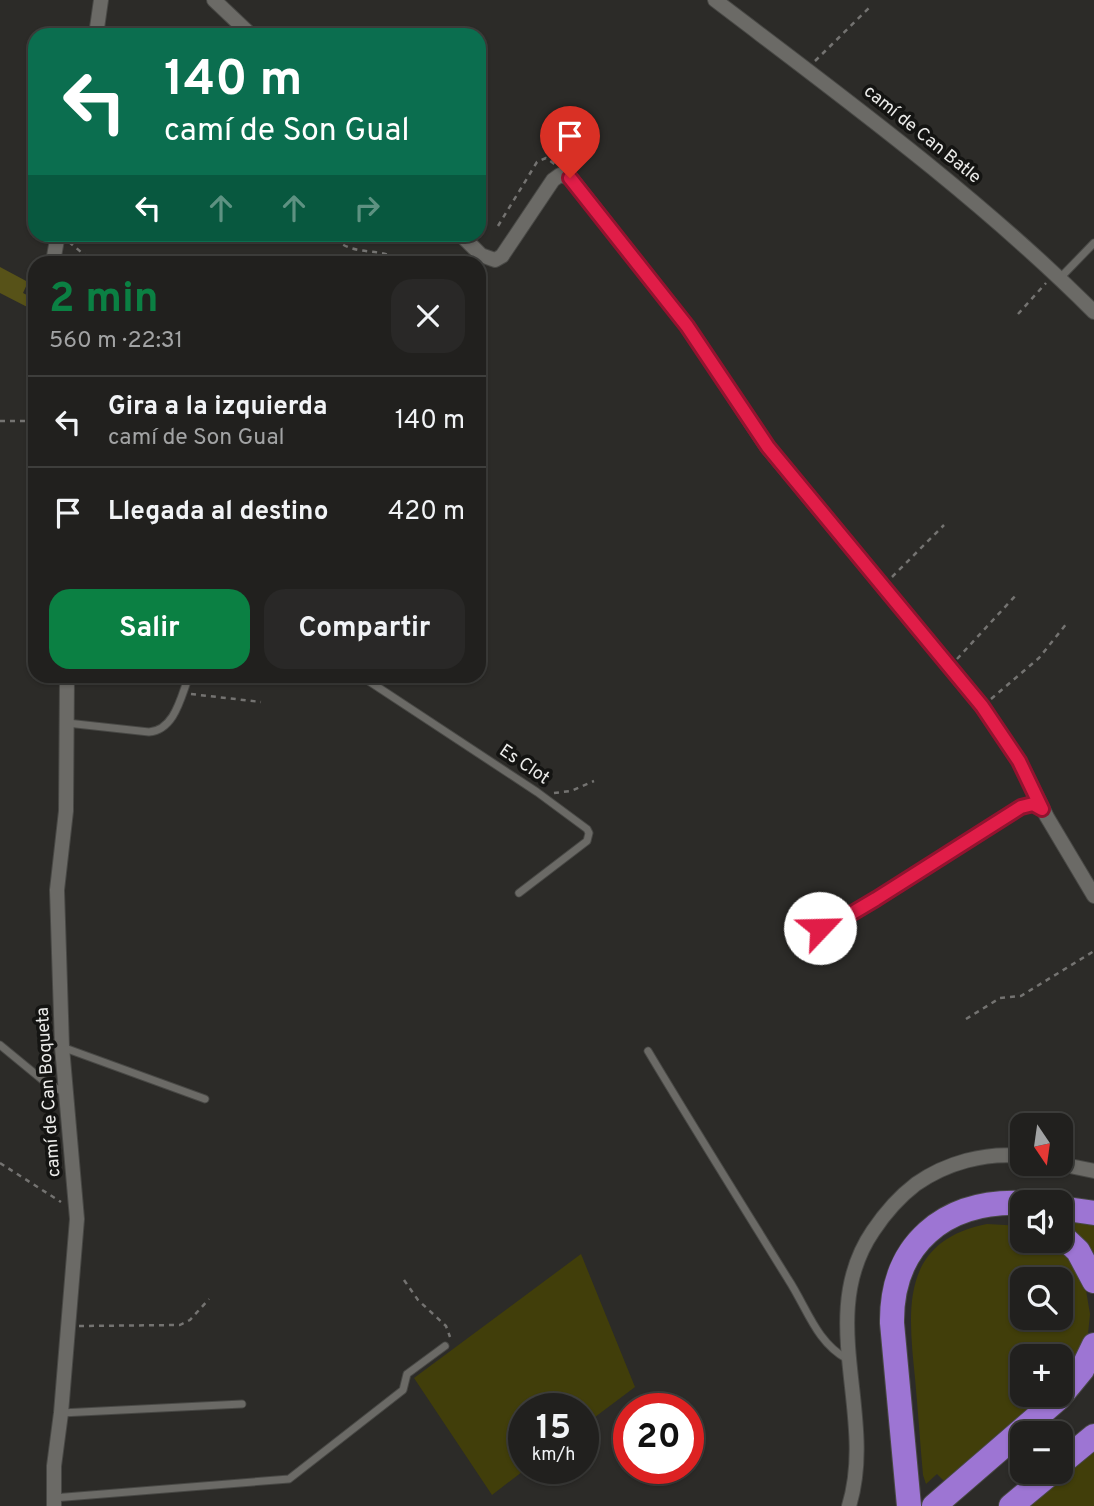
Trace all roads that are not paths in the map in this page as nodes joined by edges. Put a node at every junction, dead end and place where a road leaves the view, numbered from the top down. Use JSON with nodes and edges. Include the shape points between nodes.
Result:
{"nodes":[{"id":1,"x":101,"y":0,"type":"edge"},
{"id":2,"x":214,"y":0,"type":"edge"},
{"id":3,"x":715,"y":0,"type":"edge"},
{"id":4,"x":97,"y":28,"type":"edge"},
{"id":5,"x":244,"y":28,"type":"edge"},
{"id":6,"x":469,"y":242,"type":"edge"},
{"id":7,"x":1094,"y":243,"type":"edge"},
{"id":8,"x":486,"y":256,"type":"edge"},
{"id":9,"x":486,"y":256,"type":"edge"},
{"id":10,"x":1058,"y":276,"type":"junction"},
{"id":11,"x":1094,"y":312,"type":"edge"},
{"id":12,"x":67,"y":683,"type":"edge"},
{"id":13,"x":186,"y":683,"type":"edge"},
{"id":14,"x":371,"y":683,"type":"edge"},
{"id":15,"x":66,"y":723,"type":"junction"},
{"id":16,"x":1042,"y":809,"type":"junction"},
{"id":17,"x":519,"y":893,"type":"dead end"},
{"id":18,"x":1094,"y":896,"type":"edge"},
{"id":19,"x":820,"y":928,"type":"dead end"},
{"id":20,"x":0,"y":1045,"type":"edge"},
{"id":21,"x":62,"y":1047,"type":"junction"},
{"id":22,"x":648,"y":1051,"type":"dead end"},
{"id":23,"x":65,"y":1093,"type":"junction"},
{"id":24,"x":205,"y":1099,"type":"dead end"},
{"id":25,"x":1010,"y":1157,"type":"edge"},
{"id":26,"x":1073,"y":1167,"type":"edge"},
{"id":27,"x":1094,"y":1171,"type":"edge"},
{"id":28,"x":1010,"y":1204,"type":"edge"},
{"id":29,"x":1073,"y":1210,"type":"edge"},
{"id":30,"x":1094,"y":1213,"type":"edge"},
{"id":31,"x":1010,"y":1216,"type":"edge"},
{"id":32,"x":1073,"y":1246,"type":"edge"},
{"id":33,"x":1094,"y":1281,"type":"edge"},
{"id":34,"x":1094,"y":1345,"type":"edge"},
{"id":35,"x":445,"y":1346,"type":"road end"},
{"id":36,"x":847,"y":1359,"type":"junction"},
{"id":37,"x":1094,"y":1384,"type":"edge"},
{"id":38,"x":242,"y":1404,"type":"dead end"},
{"id":39,"x":61,"y":1413,"type":"junction"},
{"id":40,"x":1049,"y":1421,"type":"edge"},
{"id":41,"x":1094,"y":1436,"type":"edge"},
{"id":42,"x":1073,"y":1453,"type":"edge"},
{"id":43,"x":1010,"y":1455,"type":"edge"},
{"id":44,"x":1038,"y":1484,"type":"edge"},
{"id":45,"x":914,"y":1498,"type":"edge"},
{"id":46,"x":53,"y":1502,"type":"edge"},
{"id":47,"x":849,"y":1506,"type":"edge"},
{"id":48,"x":934,"y":1506,"type":"edge"},
{"id":49,"x":949,"y":1506,"type":"edge"},
{"id":50,"x":1011,"y":1506,"type":"edge"}],
"edges":[{"from":1,"to":4,"type":"street"},
{"from":2,"to":5,"type":"street"},
{"from":3,"to":10,"type":"street","name":"camí de Can Batle","via":[[931,165]]},
{"from":6,"to":8,"type":"street"},
{"from":7,"to":10,"type":"lane"},
{"from":9,"to":16,"type":"street","via":[[495,260],[502,256],[553,180],[559,174],[570,178],[687,326],[768,447],[982,706],[1019,761]]},
{"from":10,"to":11,"type":"street","name":"camí de Can Batle"},
{"from":12,"to":15,"type":"street","name":"camí de Can Boqueta"},
{"from":13,"to":15,"type":"lane","via":[[169,723],[153,732]]},
{"from":14,"to":17,"type":"lane","name":"Es Clot","via":[[585,826],[587,841]]},
{"from":15,"to":21,"type":"street","name":"camí de Can Boqueta","via":[[66,811],[57,890]]},
{"from":16,"to":18,"type":"street"},
{"from":16,"to":19,"type":"lane","via":[[1033,804],[1021,807],[876,899]]},
{"from":20,"to":23,"type":"lane"},
{"from":21,"to":23,"type":"street","name":"camí de Can Boqueta"},
{"from":21,"to":24,"type":"lane"},
{"from":22,"to":36,"type":"lane","via":[[821,1338]]},
{"from":23,"to":39,"type":"street","name":"camí de Can Boqueta","via":[[77,1219]]},
{"from":25,"to":36,"type":"street","via":[[950,1166],[917,1184],[888,1210],[865,1243],[851,1279]]},
{"from":26,"to":27,"type":"street"},
{"from":28,"to":45,"type":"highway","via":[[983,1205],[947,1218],[920,1240],[901,1269],[892,1323]]},
{"from":29,"to":30,"type":"highway"},
{"from":31,"to":45,"type":"highway","via":[[989,1215],[961,1223],[934,1241],[912,1272],[903,1321]]},
{"from":32,"to":33,"type":"highway"},
{"from":34,"to":48,"type":"highway","via":[[1082,1370],[1059,1398]]},
{"from":35,"to":46,"type":"lane","via":[[407,1374],[403,1390],[289,1479]]},
{"from":36,"to":47,"type":"street","via":[[856,1439]]},
{"from":37,"to":40,"type":"highway"},
{"from":38,"to":39,"type":"lane"},
{"from":39,"to":46,"type":"street","name":"camí de Can Boqueta"},
{"from":41,"to":42,"type":"highway"},
{"from":43,"to":49,"type":"highway"},
{"from":44,"to":50,"type":"highway"}]}
